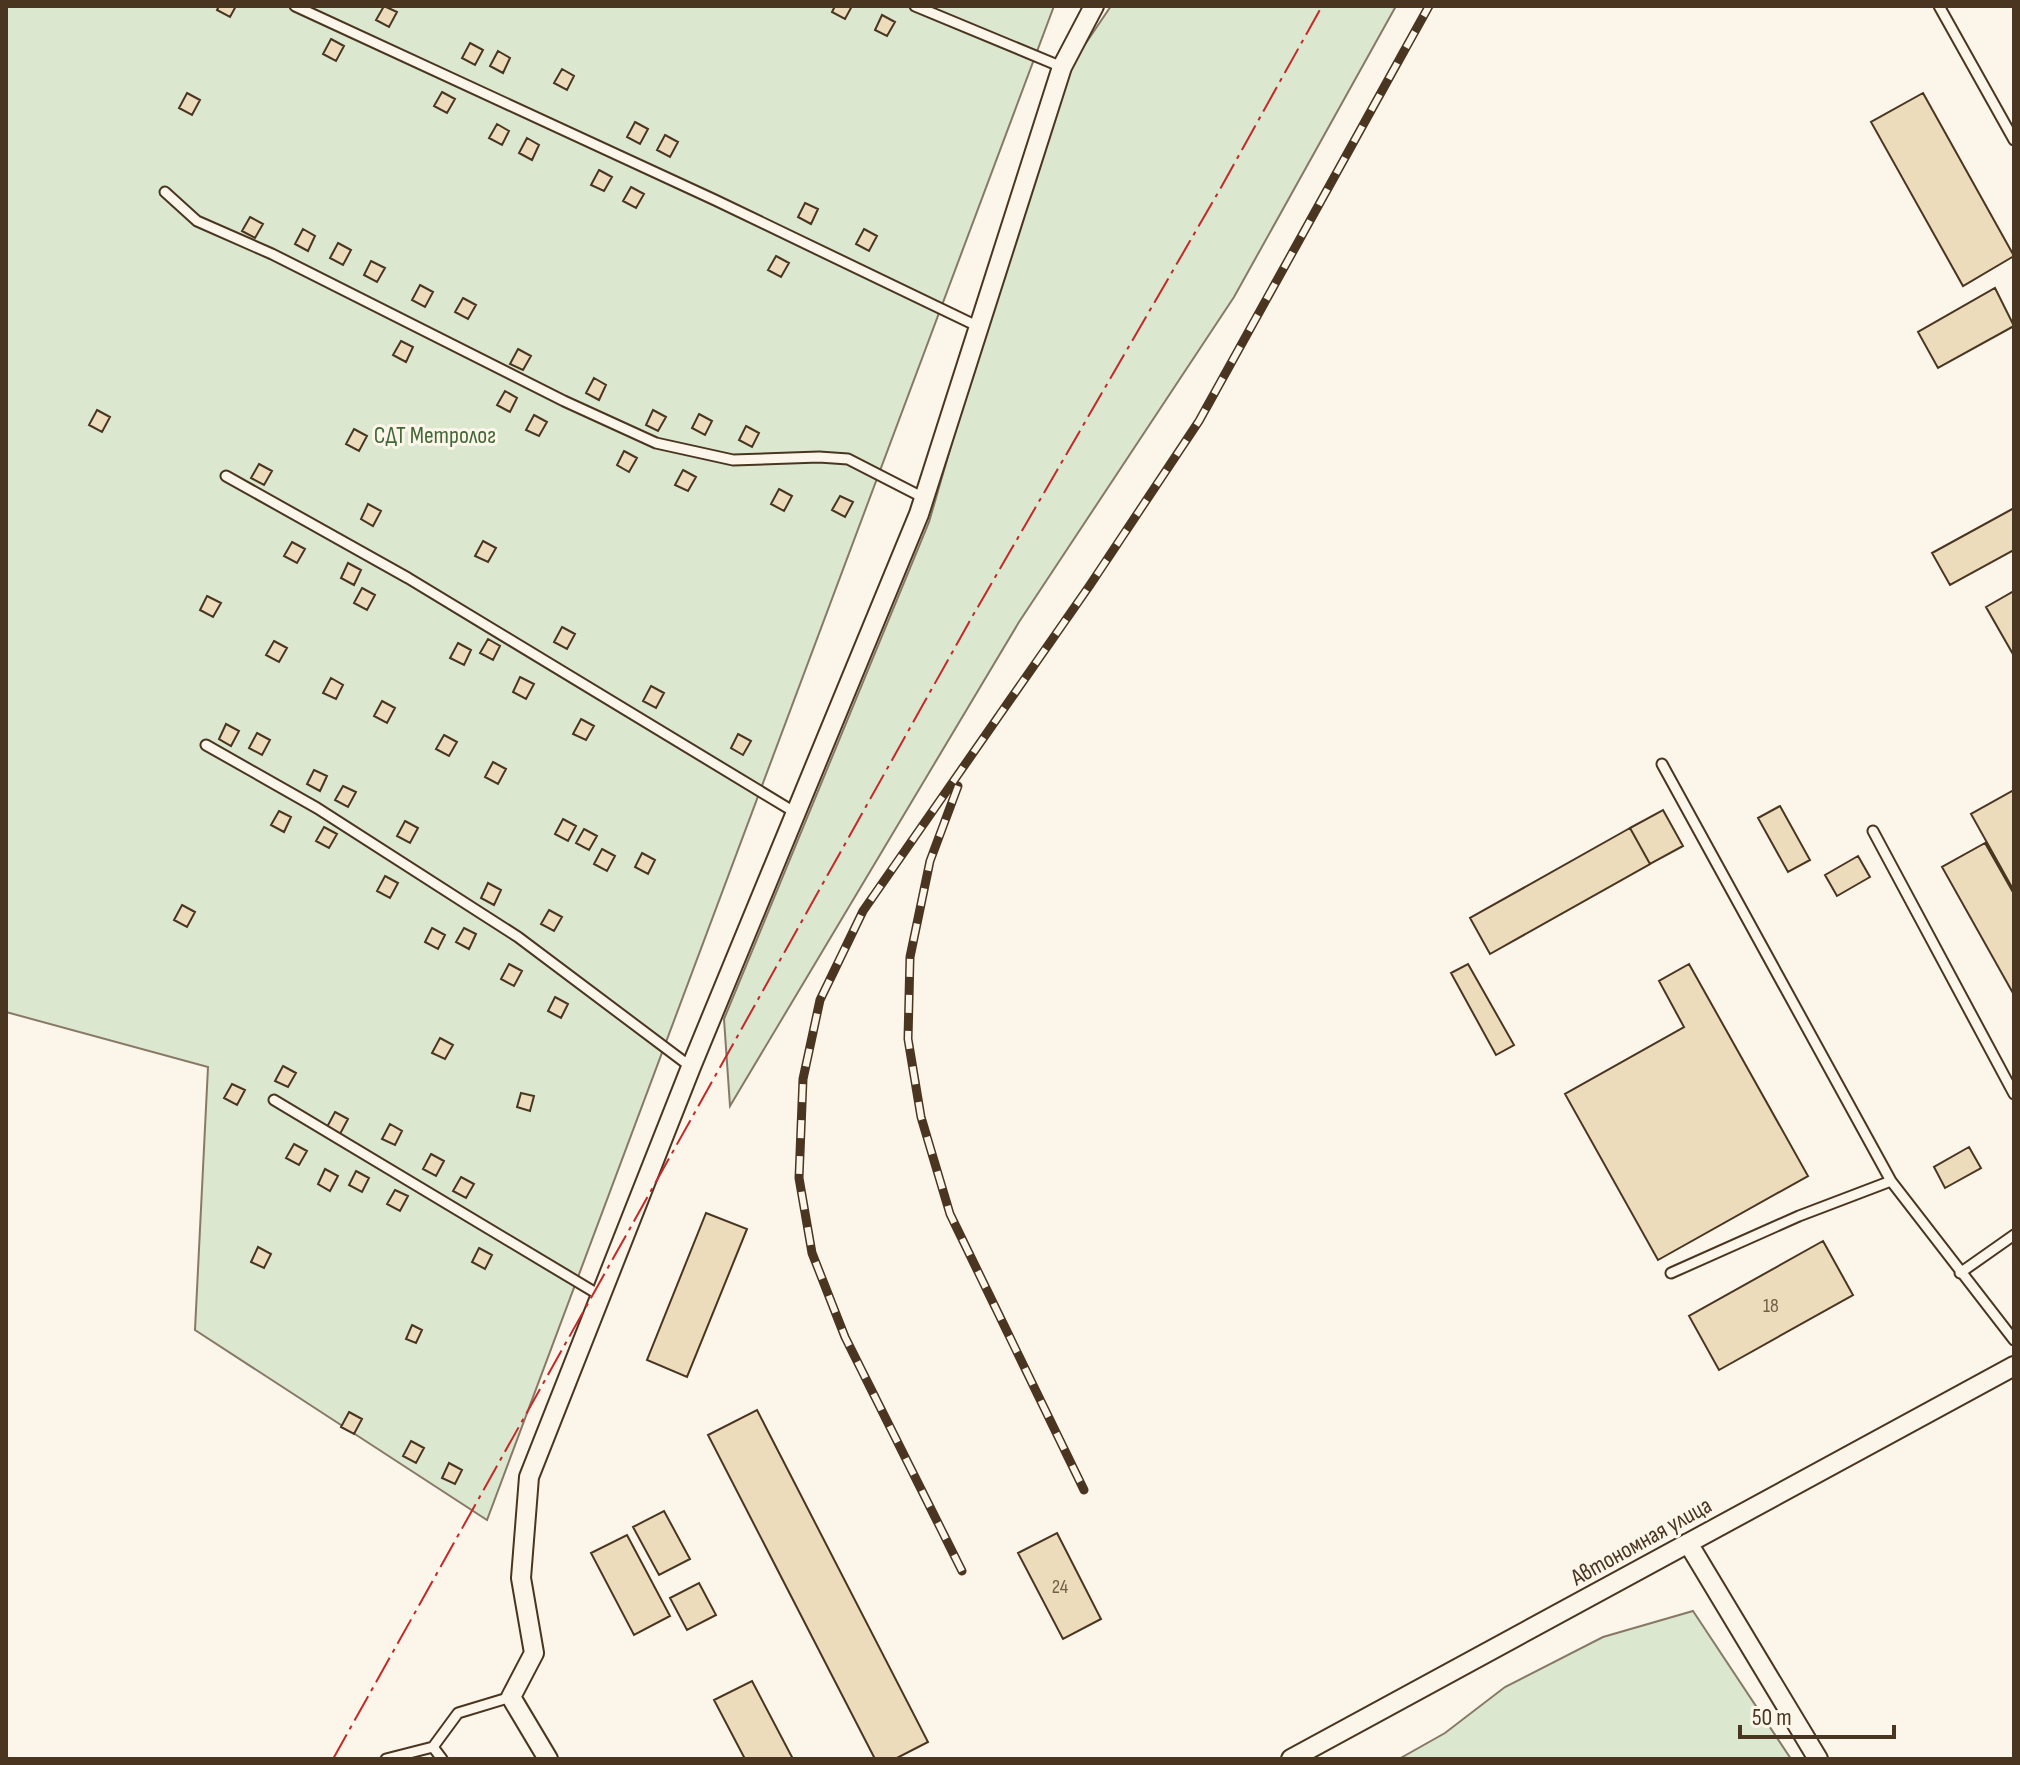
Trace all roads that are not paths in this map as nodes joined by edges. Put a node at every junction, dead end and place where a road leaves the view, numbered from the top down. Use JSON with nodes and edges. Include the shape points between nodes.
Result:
{"nodes":[{"id":1,"x":295,"y":6,"type":"edge"},
{"id":2,"x":915,"y":6,"type":"edge"},
{"id":3,"x":1094,"y":6,"type":"edge"},
{"id":4,"x":1939,"y":6,"type":"edge"},
{"id":5,"x":1062,"y":67,"type":"junction"},
{"id":6,"x":2014,"y":140,"type":"edge"},
{"id":7,"x":165,"y":192,"type":"dead end"},
{"id":8,"x":977,"y":326,"type":"junction"},
{"id":9,"x":226,"y":476,"type":"dead end"},
{"id":10,"x":924,"y":498,"type":"junction"},
{"id":11,"x":206,"y":745,"type":"dead end"},
{"id":12,"x":1662,"y":764,"type":"dead end"},
{"id":13,"x":796,"y":813,"type":"junction"},
{"id":14,"x":1873,"y":831,"type":"dead end"},
{"id":15,"x":691,"y":1067,"type":"junction"},
{"id":16,"x":2014,"y":1094,"type":"edge"},
{"id":17,"x":274,"y":1100,"type":"dead end"},
{"id":18,"x":1891,"y":1181,"type":"junction"},
{"id":19,"x":2014,"y":1235,"type":"edge"},
{"id":20,"x":1671,"y":1273,"type":"dead end"},
{"id":21,"x":1960,"y":1273,"type":"junction"},
{"id":22,"x":601,"y":1296,"type":"junction"},
{"id":23,"x":2014,"y":1340,"type":"edge"},
{"id":24,"x":2014,"y":1366,"type":"edge"},
{"id":25,"x":1688,"y":1543,"type":"junction"},
{"id":26,"x":511,"y":1697,"type":"junction"},
{"id":27,"x":433,"y":1747,"type":"junction"},
{"id":28,"x":386,"y":1759,"type":"edge"},
{"id":29,"x":442,"y":1759,"type":"edge"},
{"id":30,"x":548,"y":1759,"type":"edge"},
{"id":31,"x":1291,"y":1759,"type":"edge"},
{"id":32,"x":1818,"y":1759,"type":"edge"}],
"edges":[{"from":1,"to":8,"type":"lane"},
{"from":2,"to":5,"type":"lane"},
{"from":3,"to":5,"type":"street"},
{"from":4,"to":6,"type":"lane"},
{"from":5,"to":8,"type":"street"},
{"from":7,"to":10,"type":"lane","via":[[197,221],[656,443],[733,460],[848,459]]},
{"from":8,"to":10,"type":"street"},
{"from":9,"to":13,"type":"lane","via":[[408,578]]},
{"from":10,"to":13,"type":"street"},
{"from":11,"to":15,"type":"lane","via":[[317,808],[518,937]]},
{"from":12,"to":18,"type":"lane"},
{"from":13,"to":15,"type":"street"},
{"from":14,"to":16,"type":"lane"},
{"from":15,"to":22,"type":"street"},
{"from":17,"to":22,"type":"lane"},
{"from":18,"to":20,"type":"lane"},
{"from":18,"to":21,"type":"lane"},
{"from":19,"to":21,"type":"lane"},
{"from":21,"to":23,"type":"lane"},
{"from":22,"to":26,"type":"street","via":[[529,1477],[521,1578],[534,1653]]},
{"from":24,"to":25,"type":"street","name":"Автономная улица"},
{"from":25,"to":31,"type":"street","name":"Автономная улица"},
{"from":25,"to":32,"type":"street"},
{"from":26,"to":27,"type":"lane","via":[[458,1713]]},
{"from":26,"to":30,"type":"street"},
{"from":27,"to":28,"type":"lane"},
{"from":27,"to":29,"type":"lane"}]}
